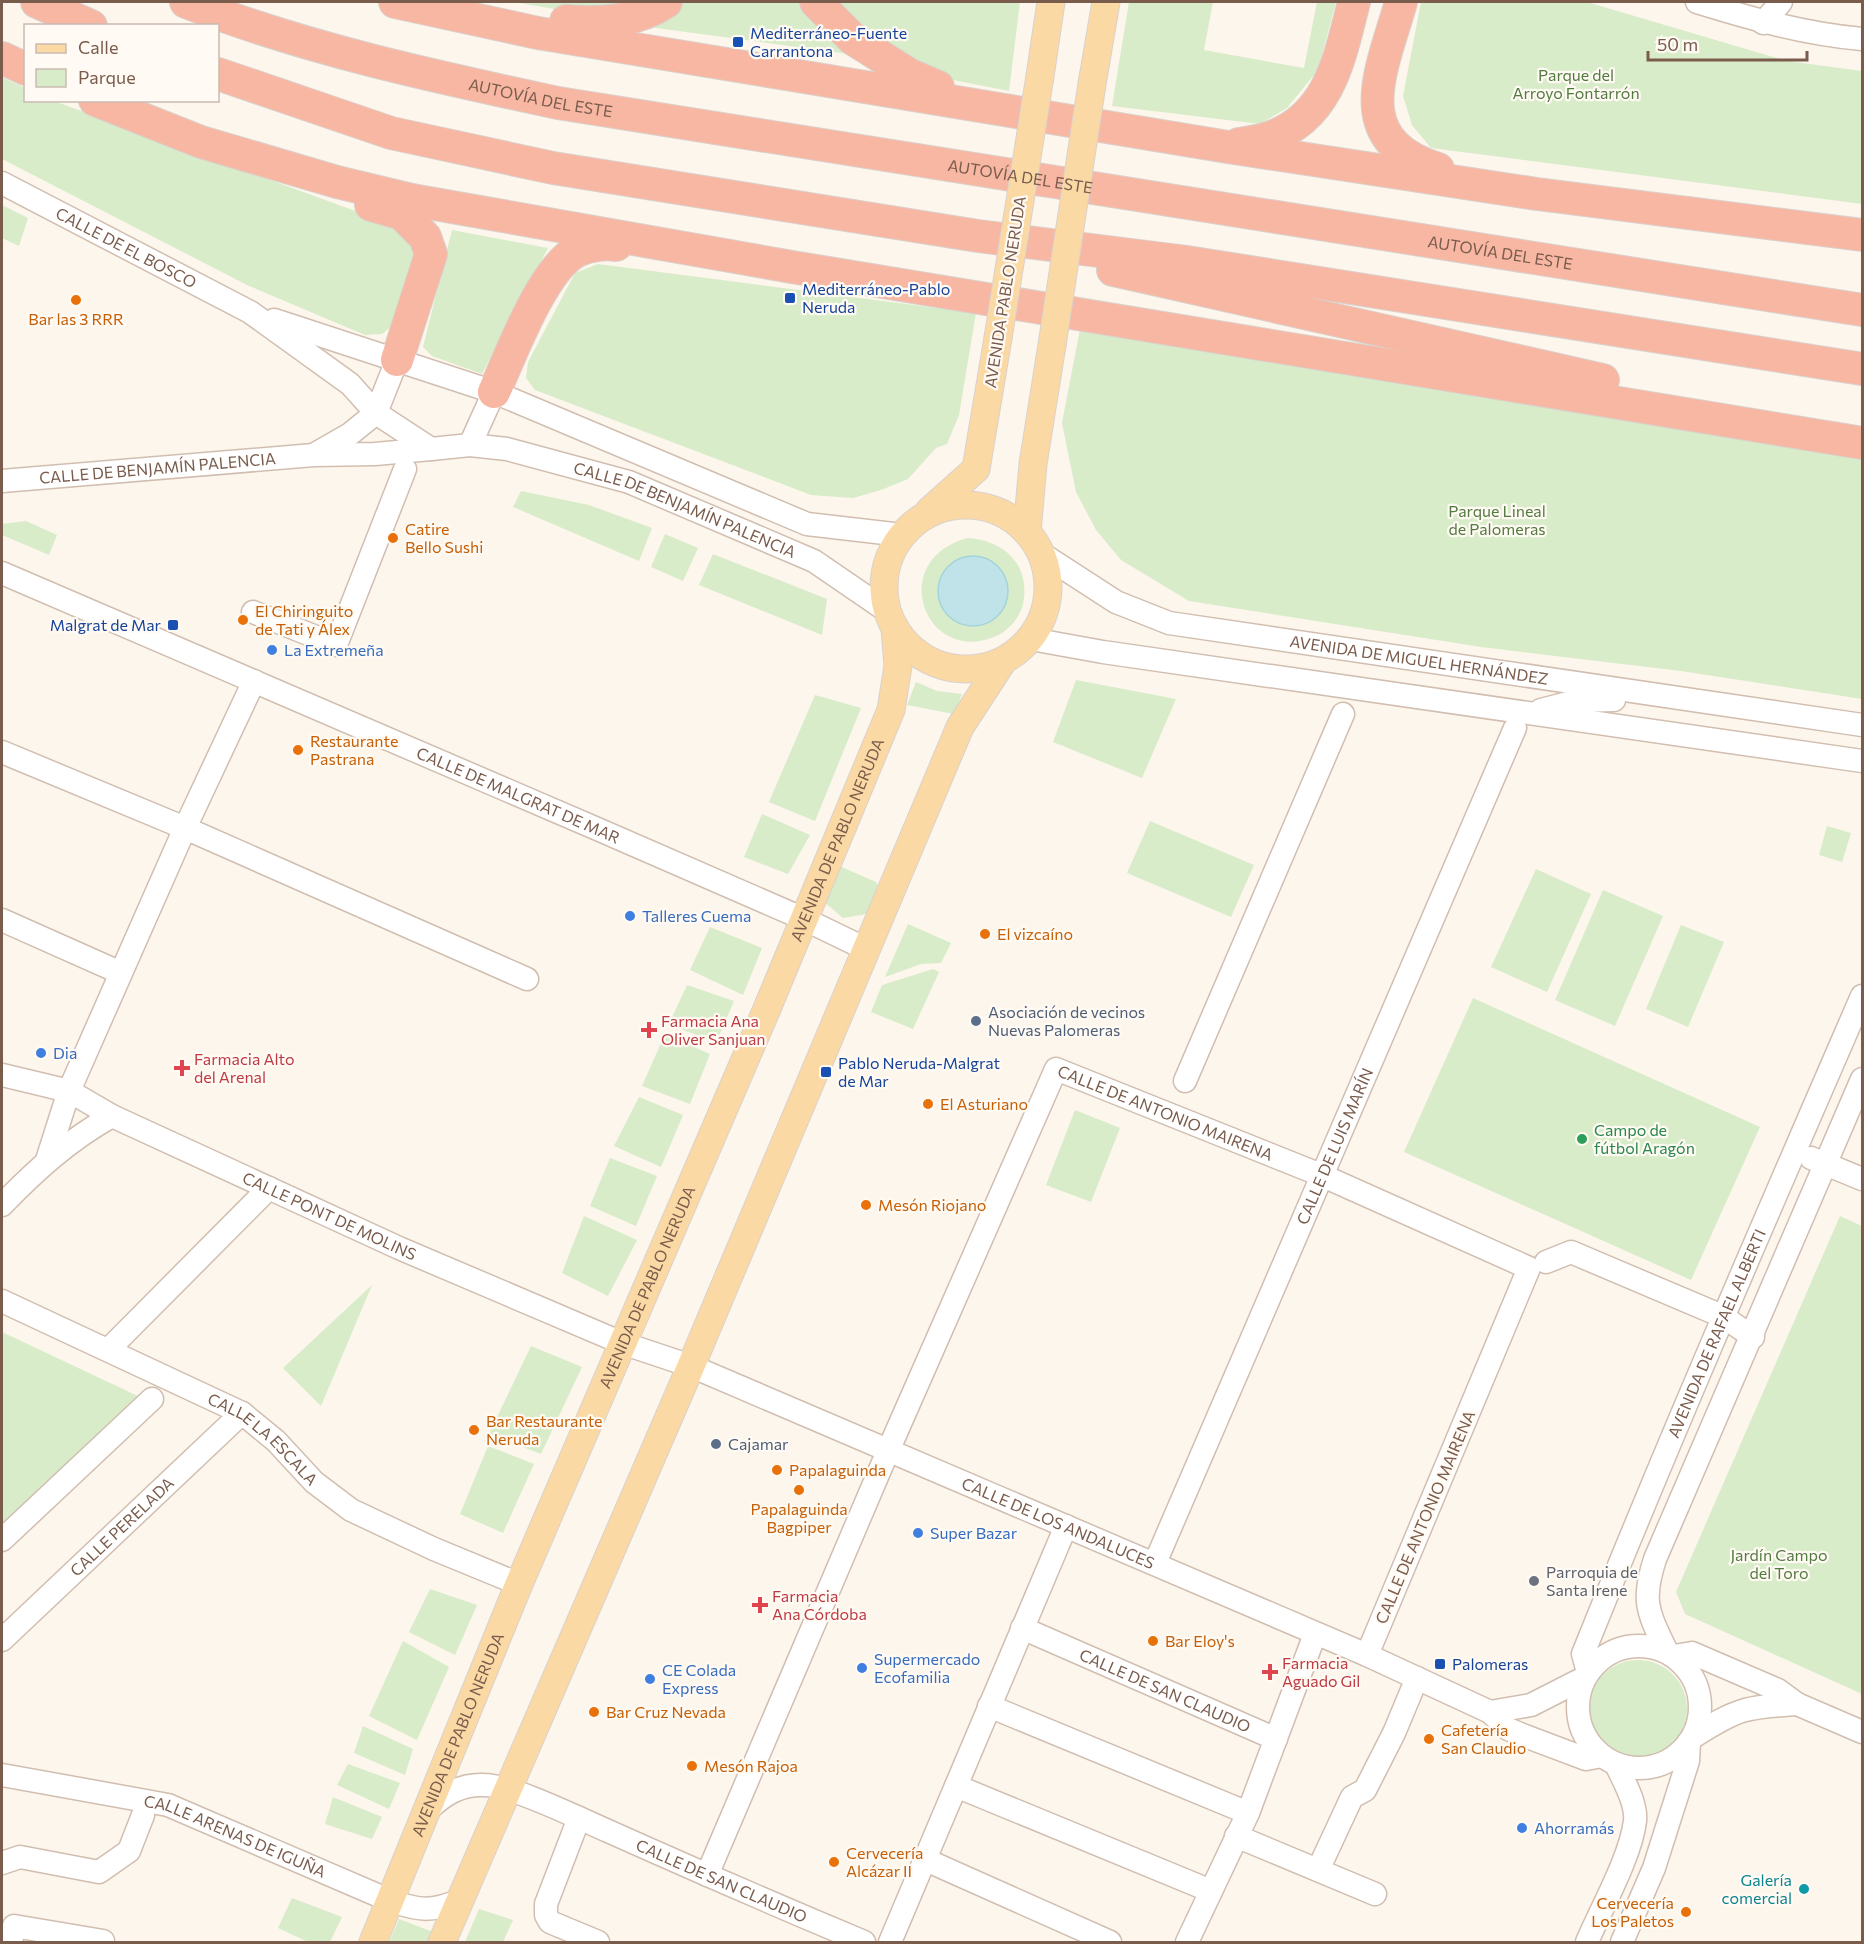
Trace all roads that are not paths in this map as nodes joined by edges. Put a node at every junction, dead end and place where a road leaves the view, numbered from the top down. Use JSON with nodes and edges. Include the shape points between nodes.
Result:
{"nodes":[{"id":1,"x":37,"y":2,"type":"edge"},
{"id":2,"x":186,"y":2,"type":"edge"},
{"id":3,"x":395,"y":2,"type":"edge"},
{"id":4,"x":403,"y":2,"type":"edge"},
{"id":5,"x":666,"y":2,"type":"edge"},
{"id":6,"x":816,"y":2,"type":"edge"},
{"id":7,"x":1051,"y":2,"type":"edge"},
{"id":8,"x":1106,"y":2,"type":"edge"},
{"id":9,"x":1354,"y":2,"type":"edge"},
{"id":10,"x":1401,"y":2,"type":"edge"},
{"id":11,"x":1697,"y":2,"type":"edge"},
{"id":12,"x":1780,"y":2,"type":"edge"},
{"id":13,"x":1763,"y":23,"type":"junction"},
{"id":14,"x":86,"y":24,"type":"edge"},
{"id":15,"x":1863,"y":39,"type":"edge"},
{"id":16,"x":2,"y":58,"type":"edge"},
{"id":17,"x":24,"y":68,"type":"edge"},
{"id":18,"x":219,"y":74,"type":"edge"},
{"id":19,"x":100,"y":102,"type":"edge"},
{"id":20,"x":974,"y":103,"type":"junction"},
{"id":21,"x":201,"y":142,"type":"junction"},
{"id":22,"x":1228,"y":147,"type":"junction"},
{"id":23,"x":2,"y":183,"type":"edge"},
{"id":24,"x":1537,"y":194,"type":"junction"},
{"id":25,"x":1863,"y":235,"type":"edge"},
{"id":26,"x":978,"y":236,"type":"junction"},
{"id":27,"x":792,"y":267,"type":"junction"},
{"id":28,"x":1863,"y":310,"type":"edge"},
{"id":29,"x":250,"y":312,"type":"junction"},
{"id":30,"x":397,"y":360,"type":"junction"},
{"id":31,"x":1863,"y":369,"type":"edge"},
{"id":32,"x":494,"y":392,"type":"junction"},
{"id":33,"x":376,"y":412,"type":"junction"},
{"id":34,"x":1863,"y":443,"type":"edge"},
{"id":35,"x":470,"y":445,"type":"junction"},
{"id":36,"x":431,"y":449,"type":"junction"},
{"id":37,"x":314,"y":454,"type":"junction"},
{"id":38,"x":405,"y":469,"type":"dead end"},
{"id":39,"x":2,"y":481,"type":"edge"},
{"id":40,"x":910,"y":528,"type":"junction"},
{"id":41,"x":1027,"y":532,"type":"junction"},
{"id":42,"x":1042,"y":554,"type":"junction"},
{"id":43,"x":2,"y":573,"type":"edge"},
{"id":44,"x":253,"y":612,"type":"dead end"},
{"id":45,"x":891,"y":619,"type":"junction"},
{"id":46,"x":1031,"y":639,"type":"junction"},
{"id":47,"x":1003,"y":661,"type":"junction"},
{"id":48,"x":1472,"y":669,"type":"junction"},
{"id":49,"x":254,"y":681,"type":"junction"},
{"id":50,"x":1533,"y":713,"type":"junction"},
{"id":51,"x":1343,"y":714,"type":"dead end"},
{"id":52,"x":1813,"y":717,"type":"junction"},
{"id":53,"x":1566,"y":718,"type":"junction"},
{"id":54,"x":1512,"y":719,"type":"junction"},
{"id":55,"x":1863,"y":725,"type":"edge"},
{"id":56,"x":2,"y":752,"type":"edge"},
{"id":57,"x":1863,"y":761,"type":"edge"},
{"id":58,"x":185,"y":828,"type":"junction"},
{"id":59,"x":804,"y":919,"type":"junction"},
{"id":60,"x":2,"y":920,"type":"edge"},
{"id":61,"x":866,"y":949,"type":"junction"},
{"id":62,"x":122,"y":973,"type":"junction"},
{"id":63,"x":527,"y":979,"type":"dead end"},
{"id":64,"x":1863,"y":996,"type":"edge"},
{"id":65,"x":2,"y":1075,"type":"edge"},
{"id":66,"x":1863,"y":1079,"type":"edge"},
{"id":67,"x":1185,"y":1081,"type":"dead end"},
{"id":68,"x":69,"y":1091,"type":"junction"},
{"id":69,"x":112,"y":1116,"type":"junction"},
{"id":70,"x":1792,"y":1159,"type":"junction"},
{"id":71,"x":46,"y":1160,"type":"junction"},
{"id":72,"x":1825,"y":1163,"type":"junction"},
{"id":73,"x":1322,"y":1175,"type":"junction"},
{"id":74,"x":1863,"y":1179,"type":"edge"},
{"id":75,"x":269,"y":1188,"type":"junction"},
{"id":76,"x":2,"y":1205,"type":"edge"},
{"id":77,"x":1546,"y":1262,"type":"dead end"},
{"id":78,"x":2,"y":1301,"type":"edge"},
{"id":79,"x":1722,"y":1316,"type":"junction"},
{"id":80,"x":1753,"y":1336,"type":"junction"},
{"id":81,"x":622,"y":1343,"type":"junction"},
{"id":82,"x":108,"y":1350,"type":"junction"},
{"id":83,"x":692,"y":1366,"type":"junction"},
{"id":84,"x":152,"y":1399,"type":"dead end"},
{"id":85,"x":242,"y":1413,"type":"junction"},
{"id":86,"x":888,"y":1450,"type":"junction"},
{"id":87,"x":1066,"y":1526,"type":"junction"},
{"id":88,"x":2,"y":1540,"type":"edge"},
{"id":89,"x":1155,"y":1563,"type":"junction"},
{"id":90,"x":519,"y":1584,"type":"junction"},
{"id":91,"x":1022,"y":1628,"type":"junction"},
{"id":92,"x":1316,"y":1634,"type":"junction"},
{"id":93,"x":2,"y":1640,"type":"edge"},
{"id":94,"x":1670,"y":1654,"type":"junction"},
{"id":95,"x":1367,"y":1655,"type":"junction"},
{"id":96,"x":1586,"y":1675,"type":"junction"},
{"id":97,"x":1417,"y":1678,"type":"junction"},
{"id":98,"x":1797,"y":1704,"type":"junction"},
{"id":99,"x":989,"y":1706,"type":"junction"},
{"id":100,"x":1490,"y":1712,"type":"junction"},
{"id":101,"x":1863,"y":1732,"type":"edge"},
{"id":102,"x":1276,"y":1738,"type":"junction"},
{"id":103,"x":1691,"y":1740,"type":"junction"},
{"id":104,"x":1609,"y":1760,"type":"junction"},
{"id":105,"x":2,"y":1775,"type":"edge"},
{"id":106,"x":957,"y":1786,"type":"junction"},
{"id":107,"x":508,"y":1790,"type":"junction"},
{"id":108,"x":428,"y":1810,"type":"junction"},
{"id":109,"x":1248,"y":1813,"type":"junction"},
{"id":110,"x":144,"y":1815,"type":"dead end"},
{"id":111,"x":579,"y":1818,"type":"junction"},
{"id":112,"x":1236,"y":1836,"type":"junction"},
{"id":113,"x":926,"y":1860,"type":"junction"},
{"id":114,"x":2,"y":1863,"type":"edge"},
{"id":115,"x":1318,"y":1870,"type":"junction"},
{"id":116,"x":707,"y":1875,"type":"junction"},
{"id":117,"x":1211,"y":1891,"type":"junction"},
{"id":118,"x":1375,"y":1894,"type":"dead end"},
{"id":119,"x":460,"y":1900,"type":"junction"},
{"id":120,"x":391,"y":1901,"type":"junction"},
{"id":121,"x":103,"y":1941,"type":"edge"},
{"id":122,"x":11,"y":1942,"type":"edge"},
{"id":123,"x":373,"y":1942,"type":"edge"},
{"id":124,"x":442,"y":1942,"type":"edge"},
{"id":125,"x":598,"y":1942,"type":"edge"},
{"id":126,"x":864,"y":1942,"type":"edge"},
{"id":127,"x":890,"y":1942,"type":"edge"},
{"id":128,"x":1110,"y":1942,"type":"edge"},
{"id":129,"x":1187,"y":1942,"type":"edge"},
{"id":130,"x":1587,"y":1942,"type":"edge"},
{"id":131,"x":1622,"y":1942,"type":"edge"}],
"edges":[{"from":1,"to":14,"type":"highway"},
{"from":2,"to":28,"type":"highway","name":"AUTOVÍA DEL ESTE","via":[[315,46],[558,103]]},
{"from":3,"to":20,"type":"highway","via":[[538,33]]},
{"from":4,"to":5,"type":"highway","via":[[599,24],[636,17]]},
{"from":6,"to":20,"type":"highway","via":[[853,39],[910,75]]},
{"from":7,"to":40,"type":"main road","name":"AVENIDA PABLO NERUDA","bridge":true,"via":[[976,469]]},
{"from":8,"to":41,"type":"main road","bridge":true,"via":[[1033,464]]},
{"from":9,"to":22,"type":"highway","via":[[1335,74],[1308,115],[1272,137]]},
{"from":10,"to":24,"type":"highway","via":[[1377,86],[1381,129],[1400,152],[1434,168]]},
{"from":11,"to":13,"type":"street"},
{"from":12,"to":13,"type":"street"},
{"from":13,"to":15,"type":"street"},
{"from":16,"to":17,"type":"highway"},
{"from":18,"to":26,"type":"highway","via":[[391,133],[553,168]]},
{"from":19,"to":21,"type":"highway"},
{"from":20,"to":22,"type":"highway"},
{"from":21,"to":27,"type":"highway","via":[[412,200]]},
{"from":21,"to":30,"type":"highway","via":[[331,192],[402,214],[425,237],[431,254]]},
{"from":22,"to":24,"type":"highway"},
{"from":23,"to":29,"type":"street","name":"CALLE DE EL BOSCO"},
{"from":24,"to":25,"type":"highway"},
{"from":26,"to":31,"type":"highway","via":[[1187,262]]},
{"from":26,"to":34,"type":"highway","via":[[1187,288],[1513,359]]},
{"from":27,"to":32,"type":"highway","via":[[606,243],[575,252],[547,279]]},
{"from":27,"to":34,"type":"highway"},
{"from":29,"to":30,"type":"street","name":"CALLE DE EL BOSCO"},
{"from":29,"to":33,"type":"street","name":"CALLE DE EL BOSCO","via":[[350,384]]},
{"from":30,"to":32,"type":"street","name":"CALLE DE BENJAMÍN PALENCIA"},
{"from":30,"to":33,"type":"street","name":"CALLE DE BENJAMÍN PALENCIA"},
{"from":32,"to":35,"type":"street"},
{"from":32,"to":40,"type":"street","name":"CALLE DE BENJAMÍN PALENCIA","via":[[807,524]]},
{"from":33,"to":36,"type":"street"},
{"from":33,"to":37,"type":"street","name":"CALLE DE BENJAMÍN PALENCIA","via":[[350,434]]},
{"from":35,"to":36,"type":"street","name":"CALLE DE BENJAMÍN PALENCIA"},
{"from":35,"to":45,"type":"street","name":"CALLE DE BENJAMÍN PALENCIA","via":[[507,449],[629,482],[814,561]]},
{"from":36,"to":37,"type":"street","name":"CALLE DE BENJAMÍN PALENCIA"},
{"from":37,"to":39,"type":"street","name":"CALLE DE BENJAMÍN PALENCIA"},
{"from":38,"to":44,"type":"street","via":[[336,645]]},
{"from":40,"to":41,"type":"main road","via":[[938,510],[962,505],[986,507],[1009,516]]},
{"from":40,"to":45,"type":"main road","via":[[891,552],[885,571],[884,591]]},
{"from":41,"to":42,"type":"main road"},
{"from":42,"to":46,"type":"main road","via":[[1048,598]]},
{"from":42,"to":48,"type":"street","name":"AVENIDA DE MIGUEL HERNÁNDEZ","via":[[1116,602],[1169,623]]},
{"from":43,"to":49,"type":"street","name":"CALLE DE MALGRAT DE MAR"},
{"from":45,"to":47,"type":"main road","via":[[910,647],[930,661],[954,669],[979,668]]},
{"from":45,"to":59,"type":"main road","name":"AVENIDA DE PABLO NERUDA","via":[[898,666],[891,710]]},
{"from":46,"to":47,"type":"main road"},
{"from":46,"to":54,"type":"street","via":[[1469,703]]},
{"from":47,"to":61,"type":"main road","via":[[960,727]]},
{"from":48,"to":52,"type":"street","name":"AVENIDA DE MIGUEL HERNÁNDEZ"},
{"from":48,"to":54,"type":"street","via":[[1489,683]]},
{"from":49,"to":58,"type":"street"},
{"from":49,"to":59,"type":"street","name":"CALLE DE MALGRAT DE MAR"},
{"from":50,"to":52,"type":"street","name":"AVENIDA DE MIGUEL HERNÁNDEZ","via":[[1600,698]]},
{"from":50,"to":53,"type":"street"},
{"from":50,"to":54,"type":"street"},
{"from":51,"to":67,"type":"street"},
{"from":52,"to":55,"type":"street","name":"AVENIDA DE MIGUEL HERNÁNDEZ"},
{"from":53,"to":54,"type":"street"},
{"from":53,"to":57,"type":"street"},
{"from":54,"to":73,"type":"street","name":"CALLE DE LUIS MARÍN"},
{"from":56,"to":58,"type":"street"},
{"from":58,"to":62,"type":"street"},
{"from":58,"to":63,"type":"street"},
{"from":59,"to":61,"type":"street","name":"CALLE DE MALGRAT DE MAR"},
{"from":59,"to":81,"type":"main road","name":"AVENIDA DE PABLO NERUDA"},
{"from":60,"to":62,"type":"street"},
{"from":61,"to":83,"type":"main road"},
{"from":62,"to":68,"type":"street"},
{"from":64,"to":70,"type":"street","name":"AVENIDA DE RAFAEL ALBERTI"},
{"from":65,"to":68,"type":"street","name":"CALLE PONT DE MOLINS"},
{"from":66,"to":72,"type":"street","name":"AVENIDA DE RAFAEL ALBERTI"},
{"from":68,"to":69,"type":"street","name":"CALLE PONT DE MOLINS"},
{"from":68,"to":71,"type":"street"},
{"from":69,"to":71,"type":"street"},
{"from":69,"to":75,"type":"street","name":"CALLE PONT DE MOLINS"},
{"from":70,"to":72,"type":"street","via":[[1809,1157]]},
{"from":70,"to":79,"type":"street","name":"AVENIDA DE RAFAEL ALBERTI"},
{"from":71,"to":76,"type":"street"},
{"from":72,"to":74,"type":"street"},
{"from":72,"to":80,"type":"street","name":"AVENIDA DE RAFAEL ALBERTI"},
{"from":73,"to":86,"type":"street","name":"CALLE DE ANTONIO MAIRENA","via":[[1056,1070]]},
{"from":73,"to":89,"type":"street","name":"CALLE DE LUIS MARÍN"},
{"from":73,"to":95,"type":"street","name":"CALLE DE ANTONIO MAIRENA","via":[[1529,1268]]},
{"from":75,"to":81,"type":"street","name":"CALLE PONT DE MOLINS"},
{"from":75,"to":82,"type":"street"},
{"from":77,"to":79,"type":"street","via":[[1571,1252]]},
{"from":78,"to":82,"type":"street","name":"CALLE LA ESCALA"},
{"from":79,"to":80,"type":"street"},
{"from":79,"to":96,"type":"street","name":"AVENIDA DE RAFAEL ALBERTI","via":[[1583,1654]]},
{"from":80,"to":94,"type":"street","name":"AVENIDA DE RAFAEL ALBERTI","via":[[1646,1587],[1648,1614]]},
{"from":81,"to":83,"type":"street","name":"CALLE DE LOS ANDALUCES"},
{"from":81,"to":90,"type":"main road","name":"AVENIDA DE PABLO NERUDA"},
{"from":82,"to":85,"type":"street","name":"CALLE LA ESCALA"},
{"from":83,"to":86,"type":"street","name":"CALLE DE LOS ANDALUCES"},
{"from":83,"to":107,"type":"main road"},
{"from":84,"to":88,"type":"street"},
{"from":85,"to":90,"type":"street","name":"CALLE LA ESCALA","via":[[276,1441],[314,1482],[351,1510]]},
{"from":85,"to":93,"type":"street","name":"CALLE PERELADA"},
{"from":86,"to":87,"type":"street","name":"CALLE DE LOS ANDALUCES"},
{"from":86,"to":116,"type":"street","name":"CALLE DE ANTONIO MAIRENA"},
{"from":87,"to":89,"type":"street","name":"CALLE DE LOS ANDALUCES"},
{"from":87,"to":91,"type":"street"},
{"from":89,"to":92,"type":"street","name":"CALLE DE LOS ANDALUCES"},
{"from":90,"to":108,"type":"main road","name":"AVENIDA DE PABLO NERUDA"},
{"from":91,"to":99,"type":"street"},
{"from":91,"to":102,"type":"street","name":"CALLE DE SAN CLAUDIO"},
{"from":92,"to":95,"type":"street","name":"CALLE DE LOS ANDALUCES"},
{"from":92,"to":102,"type":"street"},
{"from":94,"to":96,"type":"street","via":[[1646,1646],[1629,1646],[1612,1651]]},
{"from":94,"to":98,"type":"street","via":[[1692,1653],[1778,1690]]},
{"from":94,"to":103,"type":"street","via":[[1692,1675],[1700,1696],[1698,1723]]},
{"from":95,"to":97,"type":"street","name":"CALLE DE LOS ANDALUCES"},
{"from":96,"to":100,"type":"street","via":[[1531,1706]]},
{"from":96,"to":104,"type":"street","via":[[1577,1713],[1588,1742]]},
{"from":97,"to":100,"type":"street","name":"CALLE DE LOS ANDALUCES"},
{"from":97,"to":115,"type":"street","via":[[1365,1790],[1352,1797]]},
{"from":98,"to":101,"type":"street"},
{"from":98,"to":103,"type":"street","via":[[1746,1708],[1721,1719]]},
{"from":99,"to":106,"type":"street"},
{"from":99,"to":109,"type":"street"},
{"from":100,"to":104,"type":"street","name":"CALLE DE LOS ANDALUCES","via":[[1508,1728],[1525,1736],[1586,1759]]},
{"from":102,"to":109,"type":"street"},
{"from":103,"to":104,"type":"street","via":[[1665,1763],[1646,1768]]},
{"from":103,"to":131,"type":"street","via":[[1654,1868]]},
{"from":104,"to":130,"type":"street","via":[[1630,1796],[1635,1820]]},
{"from":105,"to":120,"type":"street","name":"CALLE ARENAS DE IGUÑA","via":[[168,1805]]},
{"from":106,"to":113,"type":"street"},
{"from":106,"to":117,"type":"street"},
{"from":107,"to":108,"type":"street","name":"CALLE DE SAN CLAUDIO","via":[[486,1784],[460,1788],[440,1798]]},
{"from":107,"to":111,"type":"street","name":"CALLE DE SAN CLAUDIO"},
{"from":107,"to":119,"type":"main road"},
{"from":108,"to":120,"type":"main road","name":"AVENIDA DE PABLO NERUDA"},
{"from":109,"to":112,"type":"street"},
{"from":110,"to":114,"type":"street","via":[[129,1851],[99,1872],[20,1857]]},
{"from":111,"to":116,"type":"street","name":"CALLE DE SAN CLAUDIO"},
{"from":111,"to":125,"type":"street","via":[[546,1904],[546,1915],[550,1922]]},
{"from":112,"to":115,"type":"street"},
{"from":112,"to":117,"type":"street"},
{"from":113,"to":127,"type":"street"},
{"from":113,"to":128,"type":"street"},
{"from":115,"to":118,"type":"street"},
{"from":116,"to":126,"type":"street","name":"CALLE DE SAN CLAUDIO"},
{"from":117,"to":129,"type":"street"},
{"from":119,"to":120,"type":"street","name":"CALLE ARENAS DE IGUÑA","via":[[421,1911]]},
{"from":119,"to":124,"type":"main road"},
{"from":120,"to":123,"type":"main road","name":"AVENIDA DE PABLO NERUDA"},
{"from":121,"to":122,"type":"street","via":[[14,1926]]}]}
